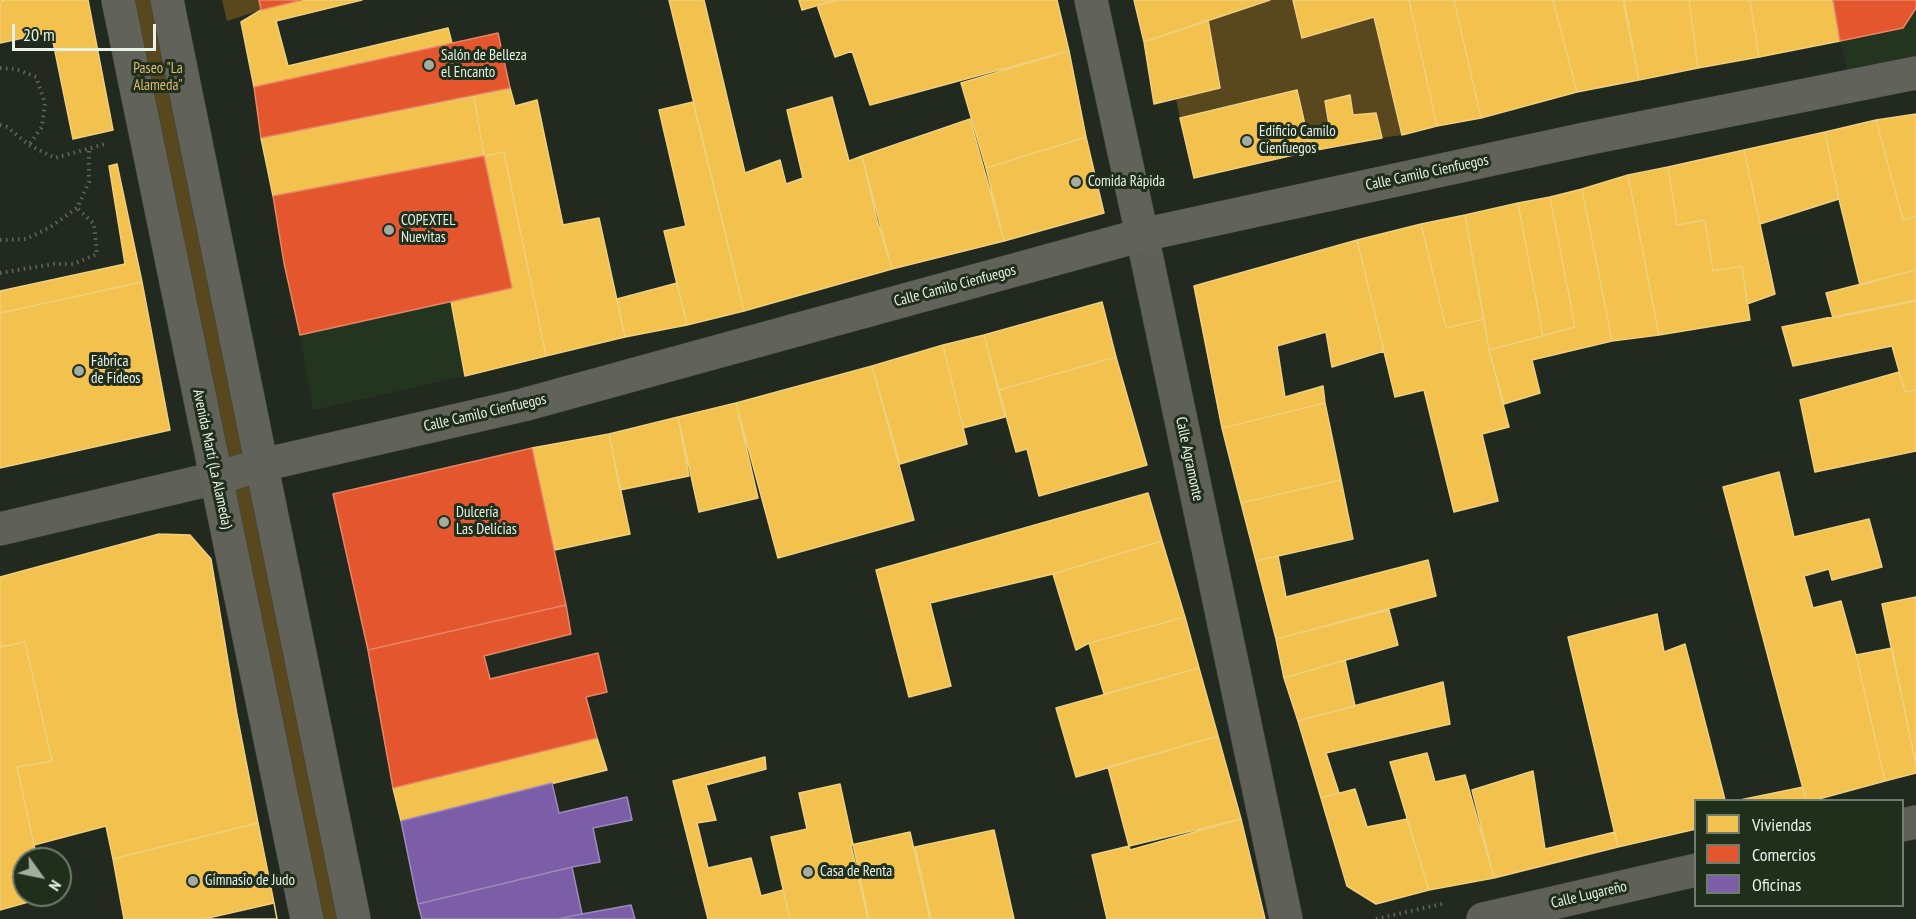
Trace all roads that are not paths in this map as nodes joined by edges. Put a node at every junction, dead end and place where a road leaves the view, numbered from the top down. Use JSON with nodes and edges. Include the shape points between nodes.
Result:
{"nodes":[{"id":1,"x":118,"y":0,"type":"edge"},
{"id":2,"x":167,"y":0,"type":"edge"},
{"id":3,"x":1091,"y":0,"type":"edge"},
{"id":4,"x":1916,"y":73,"type":"edge"},
{"id":5,"x":1142,"y":235,"type":"junction"},
{"id":6,"x":262,"y":465,"type":"junction"},
{"id":7,"x":216,"y":478,"type":"junction"},
{"id":8,"x":0,"y":529,"type":"edge"},
{"id":9,"x":1694,"y":870,"type":"edge"},
{"id":10,"x":307,"y":919,"type":"edge"},
{"id":11,"x":354,"y":919,"type":"edge"},
{"id":12,"x":1286,"y":919,"type":"edge"},
{"id":13,"x":1483,"y":919,"type":"edge"}],
"edges":[{"from":1,"to":7,"type":"main road","name":"Avenida Martí (La Alameda)"},
{"from":2,"to":6,"type":"main road"},
{"from":3,"to":5,"type":"main road","name":"Calle Agramonte"},
{"from":4,"to":5,"type":"main road","name":"Calle Camilo Cienfuegos","via":[[1585,139]]},
{"from":5,"to":6,"type":"main road","name":"Calle Camilo Cienfuegos","via":[[523,405]]},
{"from":5,"to":12,"type":"street","name":"Calle Agramonte"},
{"from":6,"to":7,"type":"main road","name":"Calle Camilo Cienfuegos"},
{"from":6,"to":11,"type":"main road"},
{"from":7,"to":8,"type":"street","name":"Calle Camilo Cienfuegos"},
{"from":7,"to":10,"type":"main road","name":"Avenida Martí (La Alameda)"},
{"from":9,"to":13,"type":"street","name":"Calle Lugareño"}]}
